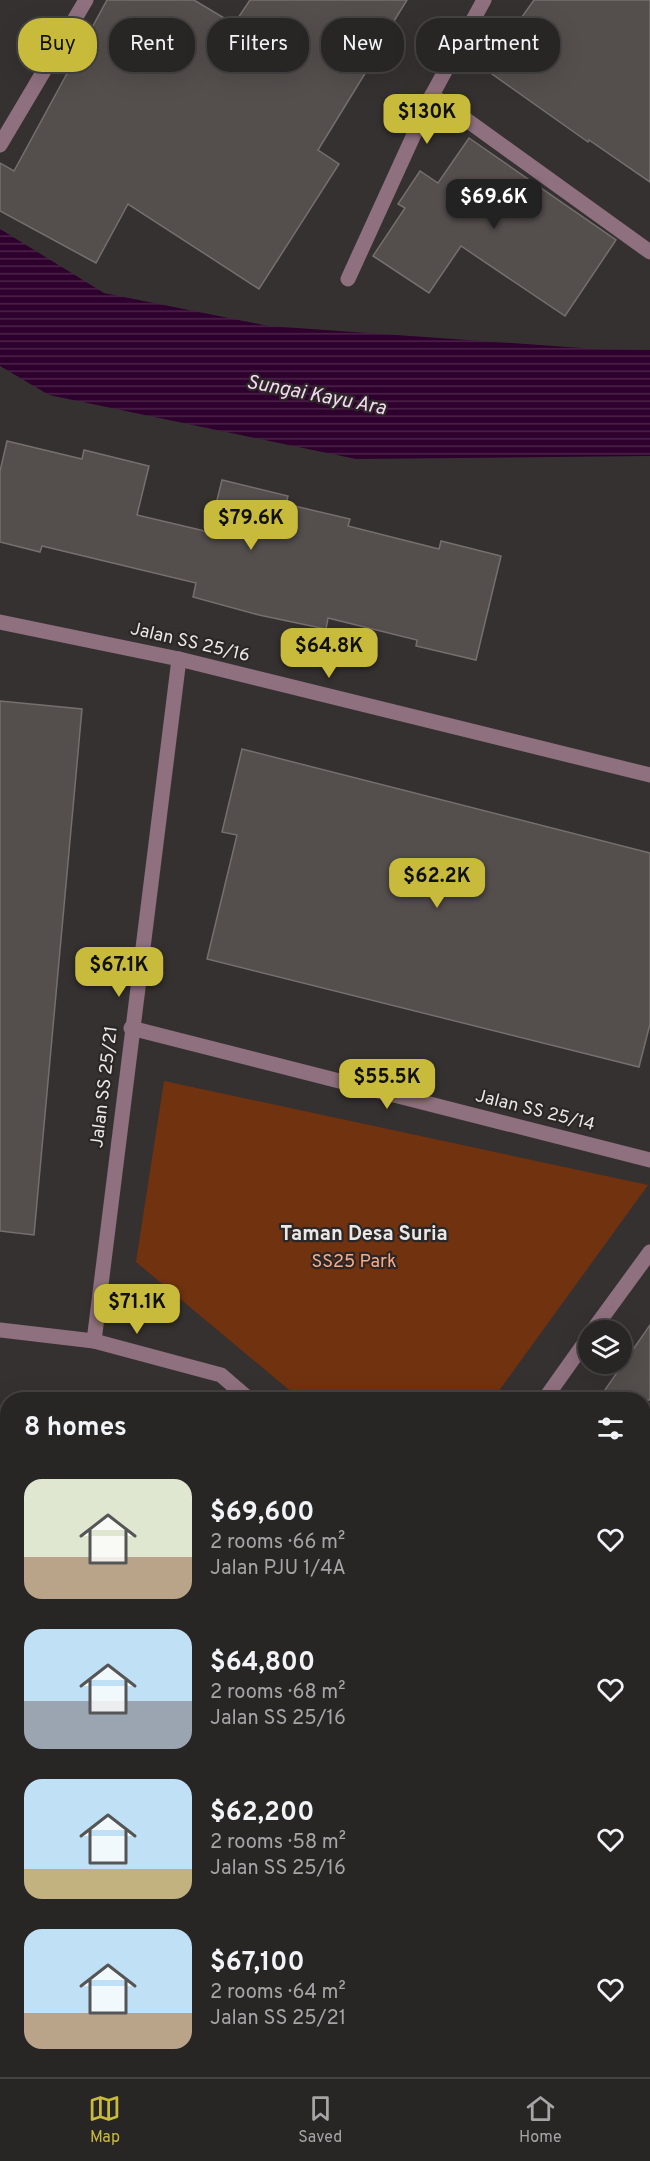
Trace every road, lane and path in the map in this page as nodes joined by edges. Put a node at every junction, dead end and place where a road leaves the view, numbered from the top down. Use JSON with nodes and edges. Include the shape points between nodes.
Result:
{"nodes":[{"id":1,"x":86,"y":0,"type":"edge"},
{"id":2,"x":484,"y":0,"type":"edge"},
{"id":3,"x":432,"y":95,"type":"junction"},
{"id":4,"x":0,"y":145,"type":"edge"},
{"id":5,"x":650,"y":252,"type":"edge"},
{"id":6,"x":348,"y":279,"type":"dead end"},
{"id":7,"x":0,"y":622,"type":"edge"},
{"id":8,"x":179,"y":659,"type":"junction"},
{"id":9,"x":650,"y":775,"type":"edge"},
{"id":10,"x":131,"y":1028,"type":"junction"},
{"id":11,"x":650,"y":1160,"type":"edge"},
{"id":12,"x":650,"y":1252,"type":"edge"},
{"id":13,"x":600,"y":1320,"type":"edge"},
{"id":14,"x":0,"y":1330,"type":"edge"},
{"id":15,"x":94,"y":1341,"type":"junction"},
{"id":16,"x":578,"y":1352,"type":"edge"},
{"id":17,"x":241,"y":1392,"type":"edge"},
{"id":18,"x":550,"y":1392,"type":"edge"}],
"edges":[{"from":1,"to":4,"type":"street"},
{"from":2,"to":3,"type":"street"},
{"from":3,"to":5,"type":"street"},
{"from":3,"to":6,"type":"street"},
{"from":7,"to":8,"type":"street","name":"Jalan SS 25/16"},
{"from":8,"to":9,"type":"street","name":"Jalan SS 25/16"},
{"from":8,"to":10,"type":"street","name":"Jalan SS 25/21"},
{"from":10,"to":11,"type":"street","name":"Jalan SS 25/14"},
{"from":10,"to":15,"type":"street","name":"Jalan SS 25/21"},
{"from":12,"to":13,"type":"street"},
{"from":14,"to":15,"type":"street"},
{"from":15,"to":17,"type":"street","via":[[221,1375]]},
{"from":16,"to":18,"type":"street"}]}
